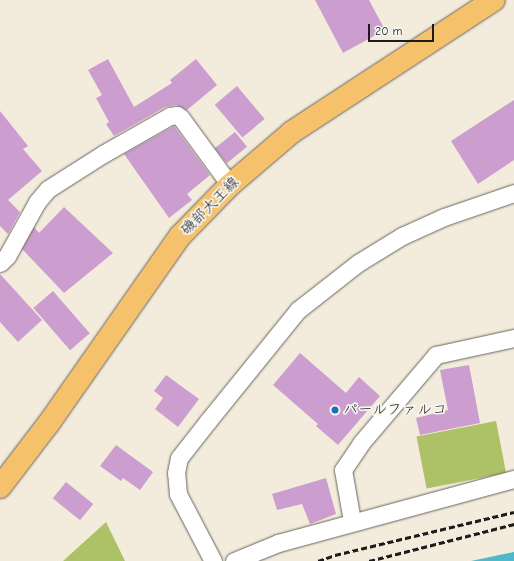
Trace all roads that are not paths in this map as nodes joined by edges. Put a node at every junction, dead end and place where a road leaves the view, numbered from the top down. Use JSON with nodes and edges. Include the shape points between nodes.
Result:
{"nodes":[{"id":1,"x":494,"y":0,"type":"edge"},
{"id":2,"x":230,"y":185,"type":"junction"},
{"id":3,"x":514,"y":192,"type":"edge"},
{"id":4,"x":0,"y":264,"type":"edge"},
{"id":5,"x":514,"y":338,"type":"edge"},
{"id":6,"x":514,"y":479,"type":"edge"},
{"id":7,"x":0,"y":487,"type":"edge"},
{"id":8,"x":352,"y":521,"type":"junction"},
{"id":9,"x":213,"y":561,"type":"edge"},
{"id":10,"x":234,"y":561,"type":"edge"}],
"edges":[{"from":1,"to":2,"type":"main road","name":"磯部大王線","via":[[292,132]]},
{"from":2,"to":4,"type":"street","via":[[181,118],[177,115],[170,116],[48,189],[37,202]]},
{"from":2,"to":7,"type":"main road","name":"磯部大王線","via":[[180,236],[49,423]]},
{"from":3,"to":9,"type":"street","via":[[444,217],[402,236],[358,263],[298,310],[179,458],[176,473],[178,494]]},
{"from":5,"to":8,"type":"street","via":[[436,355],[361,443],[343,470]]},
{"from":6,"to":8,"type":"street"},
{"from":8,"to":10,"type":"street","via":[[278,542]]}]}
